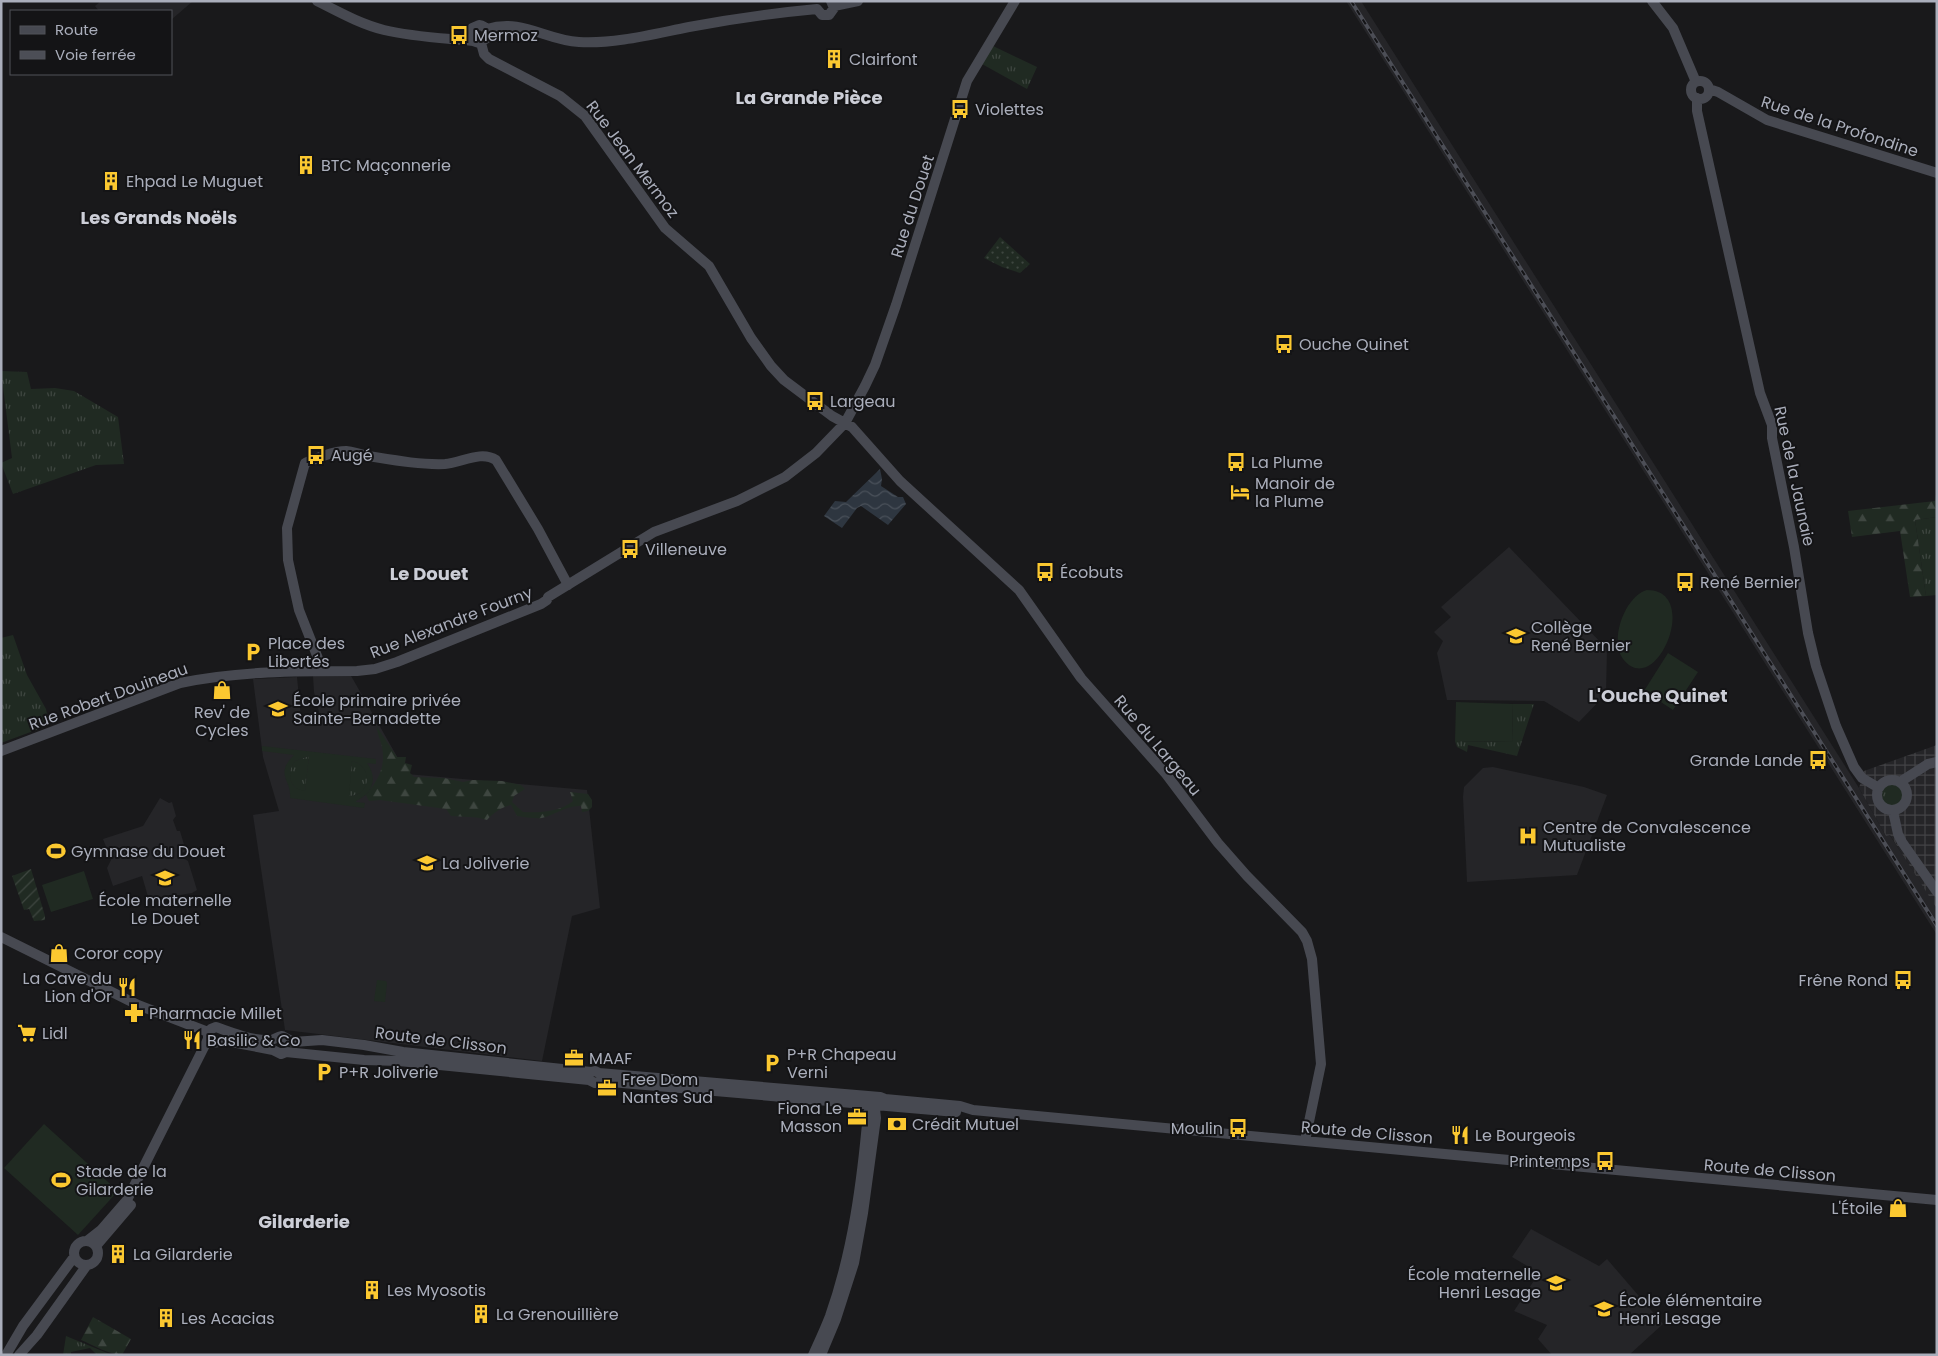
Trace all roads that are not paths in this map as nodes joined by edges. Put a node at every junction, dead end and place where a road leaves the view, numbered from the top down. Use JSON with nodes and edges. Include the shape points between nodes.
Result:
{"nodes":[{"id":1,"x":316,"y":1,"type":"edge"},
{"id":2,"x":858,"y":1,"type":"edge"},
{"id":3,"x":1015,"y":1,"type":"edge"},
{"id":4,"x":1652,"y":1,"type":"edge"},
{"id":5,"x":833,"y":3,"type":"edge"},
{"id":6,"x":818,"y":5,"type":"edge"},
{"id":7,"x":486,"y":29,"type":"junction"},
{"id":8,"x":474,"y":39,"type":"junction"},
{"id":9,"x":1696,"y":82,"type":"junction"},
{"id":10,"x":1709,"y":89,"type":"junction"},
{"id":11,"x":1697,"y":98,"type":"junction"},
{"id":12,"x":1937,"y":173,"type":"edge"},
{"id":13,"x":845,"y":423,"type":"junction"},
{"id":14,"x":568,"y":585,"type":"junction"},
{"id":15,"x":319,"y":671,"type":"junction"},
{"id":16,"x":1,"y":751,"type":"edge"},
{"id":17,"x":1937,"y":762,"type":"edge"},
{"id":18,"x":1900,"y":782,"type":"junction"},
{"id":19,"x":1878,"y":788,"type":"junction"},
{"id":20,"x":1893,"y":811,"type":"junction"},
{"id":21,"x":1937,"y":892,"type":"edge"},
{"id":22,"x":1,"y":937,"type":"edge"},
{"id":23,"x":215,"y":1038,"type":"junction"},
{"id":24,"x":288,"y":1040,"type":"junction"},
{"id":25,"x":274,"y":1045,"type":"junction"},
{"id":26,"x":286,"y":1052,"type":"junction"},
{"id":27,"x":594,"y":1076,"type":"junction"},
{"id":28,"x":870,"y":1106,"type":"junction"},
{"id":29,"x":1305,"y":1141,"type":"junction"},
{"id":30,"x":1937,"y":1200,"type":"edge"},
{"id":31,"x":92,"y":1244,"type":"junction"},
{"id":32,"x":74,"y":1257,"type":"junction"},
{"id":33,"x":87,"y":1265,"type":"junction"},
{"id":34,"x":6,"y":1355,"type":"edge"},
{"id":35,"x":19,"y":1355,"type":"edge"},
{"id":36,"x":813,"y":1355,"type":"edge"},
{"id":37,"x":821,"y":1355,"type":"edge"}],
"edges":[{"from":1,"to":8,"type":"street","via":[[384,30],[447,39]]},
{"from":2,"to":5,"type":"street"},
{"from":3,"to":13,"type":"street","name":"Rue du Douet","via":[[967,81],[875,365]]},
{"from":4,"to":9,"type":"street","via":[[1674,28]]},
{"from":5,"to":6,"type":"street","via":[[832,12],[827,16],[822,15]]},
{"from":6,"to":7,"type":"street","via":[[630,38],[589,42],[570,41],[510,25]]},
{"from":7,"to":8,"type":"street","via":[[488,37]]},
{"from":7,"to":8,"type":"street","via":[[482,25],[472,28]]},
{"from":8,"to":13,"type":"street","name":"Rue Jean Mermoz","via":[[489,59],[560,96],[585,116],[665,228],[709,266],[771,366],[784,380]]},
{"from":9,"to":10,"type":"street","via":[[1704,82]]},
{"from":9,"to":11,"type":"street","via":[[1691,90]]},
{"from":10,"to":11,"type":"street","via":[[1705,97]]},
{"from":10,"to":12,"type":"street","name":"Rue de la Profondine","via":[[1767,120]]},
{"from":11,"to":19,"type":"street","name":"Rue de la Jaunaie","via":[[1697,111],[1760,393],[1772,425],[1816,666],[1854,767],[1862,778]]},
{"from":13,"to":14,"type":"street","name":"Rue Alexandre Fourny","via":[[816,453],[785,477],[737,501],[654,532]]},
{"from":13,"to":29,"type":"street","name":"Rue du Largeau","via":[[900,481],[1019,590],[1081,678],[1166,774],[1224,850],[1302,932],[1312,960],[1321,1064]]},
{"from":14,"to":15,"type":"street","name":"Rue Alexandre Fourny","via":[[547,600],[397,662],[375,669]]},
{"from":14,"to":15,"type":"street","via":[[496,460],[489,456],[441,464],[344,451],[305,463],[287,528],[288,568]]},
{"from":15,"to":16,"type":"street","name":"Rue Robert Douineau","via":[[202,678],[180,683]]},
{"from":17,"to":18,"type":"street","via":[[1928,764]]},
{"from":18,"to":19,"type":"street","via":[[1890,780]]},
{"from":18,"to":20,"type":"street","via":[[1906,789],[1907,799],[1902,807]]},
{"from":19,"to":20,"type":"street","via":[[1876,795],[1880,805]]},
{"from":20,"to":21,"type":"street","via":[[1902,842]]},
{"from":22,"to":23,"type":"street"},
{"from":23,"to":25,"type":"street","via":[[263,1039]]},
{"from":23,"to":31,"type":"street","via":[[127,1200]]},
{"from":24,"to":25,"type":"street","via":[[282,1036]]},
{"from":24,"to":26,"type":"street"},
{"from":24,"to":27,"type":"street","name":"Route de Clisson","via":[[322,1040]]},
{"from":25,"to":26,"type":"street","via":[[279,1054]]},
{"from":26,"to":27,"type":"street","name":"Route de Clisson"},
{"from":27,"to":28,"type":"street","name":"Route de Clisson","via":[[801,1095]]},
{"from":28,"to":29,"type":"street","name":"Route de Clisson","via":[[885,1103],[960,1106],[973,1110]]},
{"from":28,"to":36,"type":"street","via":[[847,1255],[830,1316]]},
{"from":28,"to":37,"type":"street","via":[[863,1213],[854,1263]]},
{"from":29,"to":30,"type":"street","name":"Route de Clisson"},
{"from":31,"to":32,"type":"street","via":[[77,1245]]},
{"from":31,"to":33,"type":"street","via":[[98,1252],[96,1259]]},
{"from":32,"to":33,"type":"street"},
{"from":32,"to":34,"type":"street","via":[[23,1326]]},
{"from":33,"to":35,"type":"street"}]}
